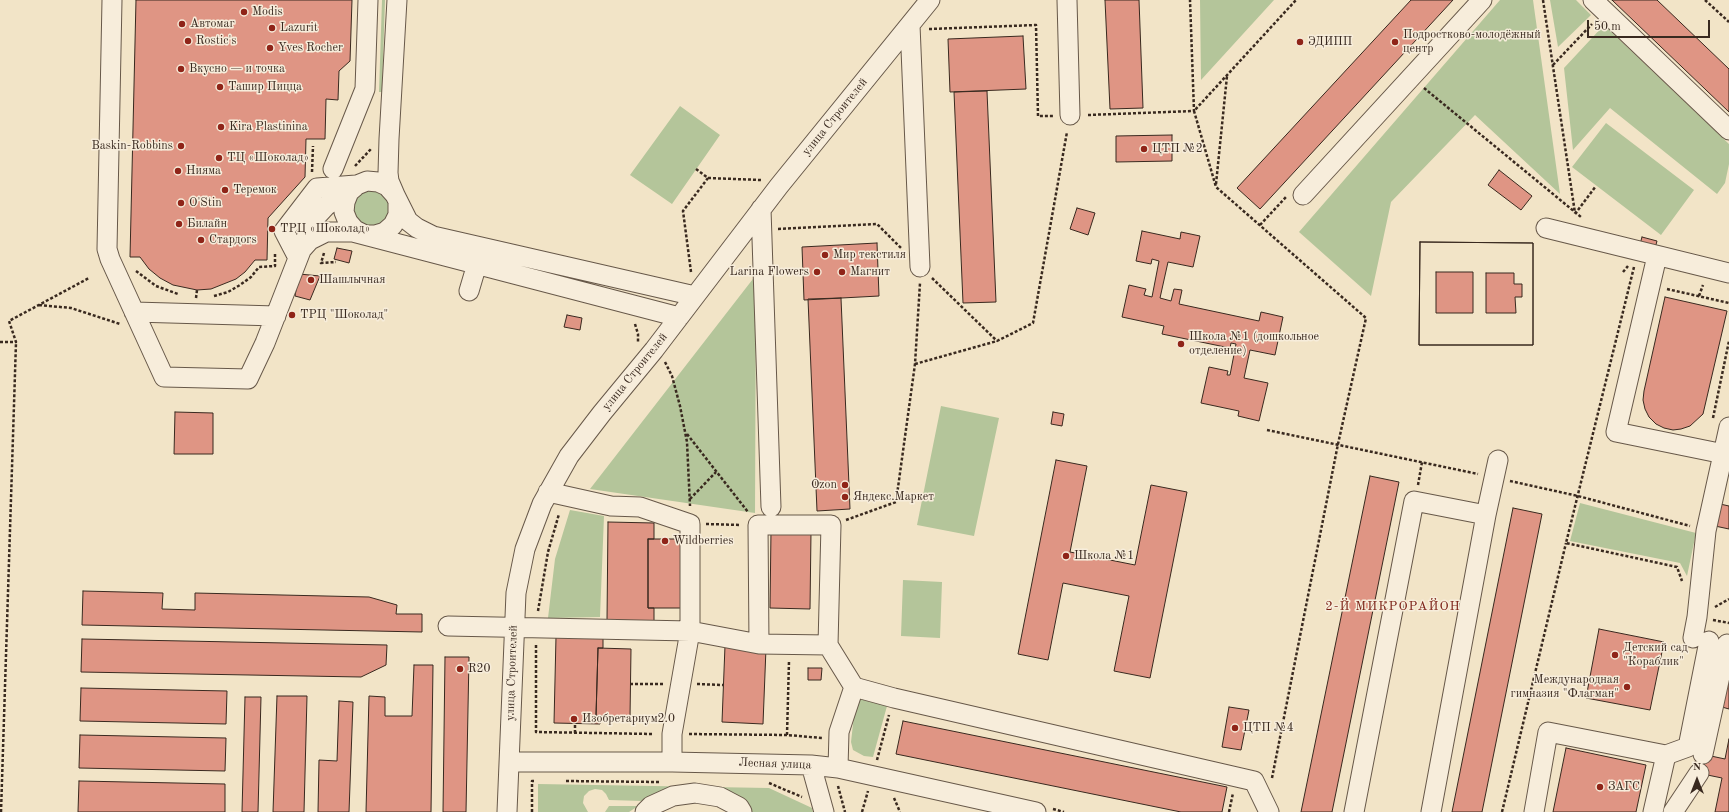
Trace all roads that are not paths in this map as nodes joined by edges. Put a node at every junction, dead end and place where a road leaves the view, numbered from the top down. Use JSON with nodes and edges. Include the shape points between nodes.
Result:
{"nodes":[{"id":1,"x":112,"y":0,"type":"edge"},
{"id":2,"x":368,"y":0,"type":"edge"},
{"id":3,"x":397,"y":0,"type":"edge"},
{"id":4,"x":930,"y":0,"type":"edge"},
{"id":5,"x":1067,"y":0,"type":"edge"},
{"id":6,"x":1482,"y":0,"type":"edge"},
{"id":7,"x":1599,"y":6,"type":"edge"},
{"id":8,"x":916,"y":27,"type":"junction"},
{"id":9,"x":1070,"y":115,"type":"road end"},
{"id":10,"x":1729,"y":130,"type":"edge"},
{"id":11,"x":333,"y":169,"type":"dead end"},
{"id":12,"x":357,"y":185,"type":"junction"},
{"id":13,"x":1302,"y":195,"type":"dead end"},
{"id":14,"x":396,"y":199,"type":"junction"},
{"id":15,"x":761,"y":209,"type":"junction"},
{"id":16,"x":1546,"y":228,"type":"dead end"},
{"id":17,"x":365,"y":234,"type":"junction"},
{"id":18,"x":299,"y":255,"type":"junction"},
{"id":19,"x":1657,"y":256,"type":"junction"},
{"id":20,"x":477,"y":264,"type":"junction"},
{"id":21,"x":920,"y":267,"type":"road end"},
{"id":22,"x":1729,"y":273,"type":"edge"},
{"id":23,"x":469,"y":291,"type":"dead end"},
{"id":24,"x":695,"y":296,"type":"junction"},
{"id":25,"x":134,"y":312,"type":"junction"},
{"id":26,"x":276,"y":316,"type":"junction"},
{"id":27,"x":679,"y":317,"type":"junction"},
{"id":28,"x":1720,"y":424,"type":"edge"},
{"id":29,"x":1724,"y":454,"type":"junction"},
{"id":30,"x":1496,"y":469,"type":"road end"},
{"id":31,"x":556,"y":494,"type":"junction"},
{"id":32,"x":772,"y":507,"type":"dead end"},
{"id":33,"x":1486,"y":515,"type":"junction"},
{"id":34,"x":448,"y":626,"type":"dead end"},
{"id":35,"x":514,"y":627,"type":"junction"},
{"id":36,"x":690,"y":631,"type":"junction"},
{"id":37,"x":1709,"y":641,"type":"edge"},
{"id":38,"x":759,"y":644,"type":"junction"},
{"id":39,"x":828,"y":645,"type":"junction"},
{"id":40,"x":854,"y":687,"type":"junction"},
{"id":41,"x":1703,"y":754,"type":"dead end"},
{"id":42,"x":1666,"y":755,"type":"junction"},
{"id":43,"x":509,"y":762,"type":"junction"},
{"id":44,"x":672,"y":762,"type":"junction"},
{"id":45,"x":812,"y":765,"type":"junction"},
{"id":46,"x":838,"y":768,"type":"junction"},
{"id":47,"x":1699,"y":773,"type":"dead end"},
{"id":48,"x":979,"y":806,"type":"edge"},
{"id":49,"x":1268,"y":810,"type":"edge"},
{"id":50,"x":507,"y":812,"type":"edge"},
{"id":51,"x":645,"y":812,"type":"edge"},
{"id":52,"x":742,"y":812,"type":"edge"},
{"id":53,"x":824,"y":812,"type":"edge"},
{"id":54,"x":1036,"y":812,"type":"edge"},
{"id":55,"x":1354,"y":812,"type":"edge"},
{"id":56,"x":1431,"y":812,"type":"edge"},
{"id":57,"x":1534,"y":812,"type":"edge"},
{"id":58,"x":1653,"y":812,"type":"edge"},
{"id":59,"x":1673,"y":812,"type":"edge"}],
"edges":[{"from":1,"to":25,"type":"street","via":[[106,239],[110,259]]},
{"from":2,"to":11,"type":"street","via":[[365,90]]},
{"from":3,"to":14,"type":"street","via":[[388,173]]},
{"from":4,"to":8,"type":"street","name":"улица Строителей"},
{"from":5,"to":9,"type":"street"},
{"from":6,"to":13,"type":"street"},
{"from":7,"to":10,"type":"street"},
{"from":8,"to":15,"type":"street","name":"улица Строителей"},
{"from":8,"to":21,"type":"street"},
{"from":12,"to":14,"type":"street","via":[[367,181],[378,182],[387,186]]},
{"from":12,"to":17,"type":"street","via":[[349,192],[344,212],[354,230]]},
{"from":12,"to":18,"type":"street","via":[[326,206],[313,220]]},
{"from":14,"to":17,"type":"street","via":[[398,215],[393,225],[375,236]]},
{"from":14,"to":24,"type":"street","via":[[408,221],[434,236]]},
{"from":15,"to":24,"type":"street","name":"улица Строителей"},
{"from":15,"to":32,"type":"street"},
{"from":16,"to":19,"type":"street"},
{"from":17,"to":18,"type":"street","via":[[326,232],[310,240]]},
{"from":17,"to":20,"type":"street"},
{"from":18,"to":26,"type":"street"},
{"from":19,"to":22,"type":"street"},
{"from":19,"to":29,"type":"street","via":[[1616,432]]},
{"from":20,"to":23,"type":"street"},
{"from":20,"to":27,"type":"street","via":[[596,301]]},
{"from":24,"to":27,"type":"street","name":"улица Строителей"},
{"from":25,"to":26,"type":"street"},
{"from":25,"to":26,"type":"street","via":[[164,377],[248,379]]},
{"from":27,"to":31,"type":"street","name":"улица Строителей","via":[[569,456]]},
{"from":28,"to":29,"type":"street"},
{"from":29,"to":37,"type":"street","via":[[1706,531],[1697,617]]},
{"from":30,"to":33,"type":"street"},
{"from":31,"to":35,"type":"street","name":"улица Строителей","via":[[542,504],[525,549],[516,593]]},
{"from":31,"to":36,"type":"street","via":[[610,506],[640,507],[690,524]]},
{"from":33,"to":55,"type":"street","via":[[1414,501]]},
{"from":33,"to":56,"type":"street"},
{"from":34,"to":35,"type":"street"},
{"from":35,"to":36,"type":"street"},
{"from":35,"to":43,"type":"street","name":"улица Строителей"},
{"from":36,"to":38,"type":"street"},
{"from":36,"to":44,"type":"street","via":[[672,734]]},
{"from":37,"to":41,"type":"street"},
{"from":37,"to":42,"type":"street","via":[[1688,747]]},
{"from":38,"to":39,"type":"street"},
{"from":38,"to":39,"type":"street","via":[[758,525],[831,525]]},
{"from":39,"to":40,"type":"street"},
{"from":40,"to":46,"type":"street","via":[[839,732]]},
{"from":40,"to":49,"type":"street","via":[[1254,781]]},
{"from":42,"to":57,"type":"street","via":[[1548,732]]},
{"from":42,"to":58,"type":"street"},
{"from":43,"to":44,"type":"street","name":"Лесная улица"},
{"from":43,"to":50,"type":"street","name":"улица Строителей"},
{"from":44,"to":45,"type":"street","name":"Лесная улица"},
{"from":45,"to":46,"type":"street","name":"Лесная улица"},
{"from":45,"to":53,"type":"street"},
{"from":46,"to":48,"type":"street","name":"Лесная улица"},
{"from":47,"to":59,"type":"street"},
{"from":48,"to":54,"type":"street","name":"Лесная улица"},
{"from":51,"to":52,"type":"street","via":[[651,806],[673,796],[695,794],[720,797]]}]}
